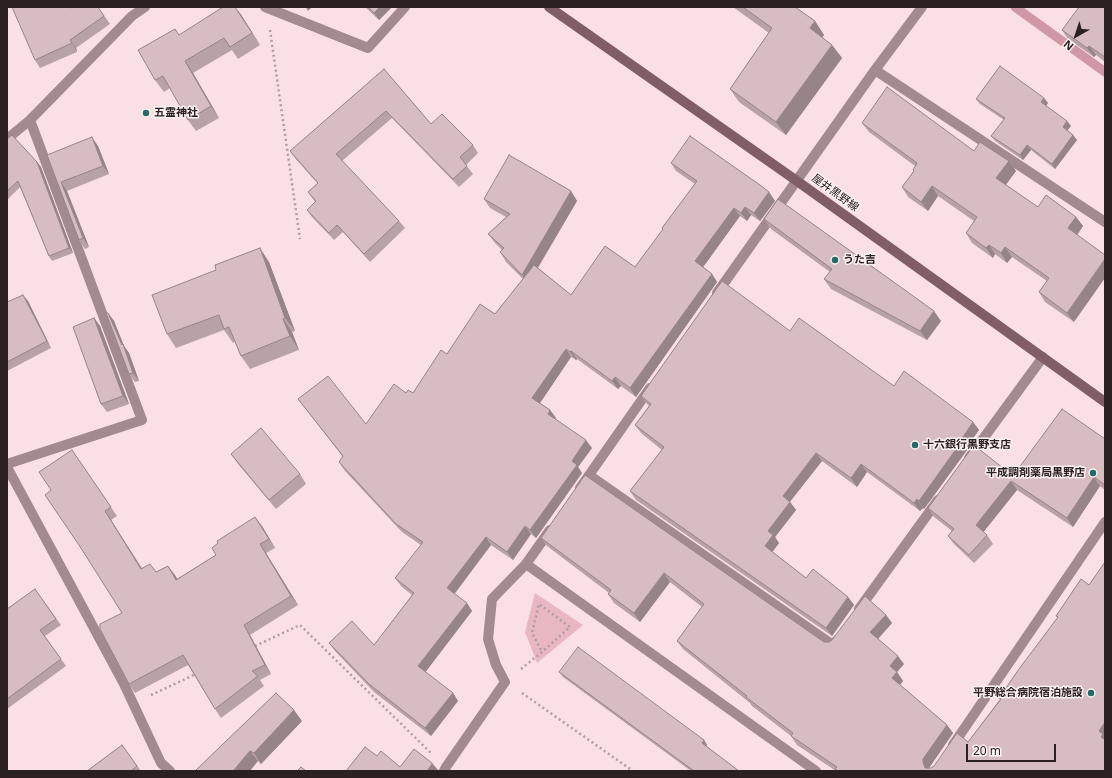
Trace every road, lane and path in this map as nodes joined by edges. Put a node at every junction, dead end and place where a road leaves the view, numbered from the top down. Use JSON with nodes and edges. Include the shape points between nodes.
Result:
{"nodes":[{"id":1,"x":145,"y":7,"type":"edge"},
{"id":2,"x":406,"y":7,"type":"edge"},
{"id":3,"x":549,"y":7,"type":"edge"},
{"id":4,"x":922,"y":7,"type":"edge"},
{"id":5,"x":266,"y":8,"type":"edge"},
{"id":6,"x":875,"y":70,"type":"junction"},
{"id":7,"x":30,"y":120,"type":"junction"},
{"id":8,"x":7,"y":139,"type":"edge"},
{"id":9,"x":797,"y":181,"type":"junction"},
{"id":10,"x":1105,"y":222,"type":"edge"},
{"id":11,"x":300,"y":239,"type":"dead end"},
{"id":12,"x":711,"y":302,"type":"edge"},
{"id":13,"x":1043,"y":357,"type":"junction"},
{"id":14,"x":657,"y":379,"type":"edge"},
{"id":15,"x":1105,"y":402,"type":"edge"},
{"id":16,"x":7,"y":466,"type":"edge"},
{"id":17,"x":964,"y":466,"type":"edge"},
{"id":18,"x":589,"y":475,"type":"junction"},
{"id":19,"x":945,"y":491,"type":"edge"},
{"id":20,"x":575,"y":494,"type":"edge"},
{"id":21,"x":558,"y":520,"type":"edge"},
{"id":22,"x":1105,"y":522,"type":"edge"},
{"id":23,"x":526,"y":564,"type":"junction"},
{"id":24,"x":852,"y":620,"type":"edge"},
{"id":25,"x":842,"y":633,"type":"edge"},
{"id":26,"x":252,"y":648,"type":"edge"},
{"id":27,"x":542,"y":652,"type":"junction"},
{"id":28,"x":203,"y":671,"type":"edge"},
{"id":29,"x":505,"y":682,"type":"junction"},
{"id":30,"x":133,"y":703,"type":"junction"},
{"id":31,"x":948,"y":751,"type":"edge"},
{"id":32,"x":445,"y":769,"type":"edge"},
{"id":33,"x":170,"y":771,"type":"edge"},
{"id":34,"x":633,"y":771,"type":"edge"},
{"id":35,"x":816,"y":771,"type":"edge"}],
"edges":[{"from":1,"to":7,"type":"street","via":[[132,16]]},
{"from":2,"to":5,"type":"street","via":[[368,48]]},
{"from":3,"to":9,"type":"main road","name":"屋井黒野線"},
{"from":4,"to":6,"type":"street"},
{"from":5,"to":11,"type":"path"},
{"from":6,"to":9,"type":"street"},
{"from":6,"to":10,"type":"street"},
{"from":7,"to":8,"type":"street"},
{"from":7,"to":16,"type":"street","via":[[142,420]]},
{"from":9,"to":12,"type":"street"},
{"from":9,"to":13,"type":"main road","name":"屋井黒野線"},
{"from":13,"to":15,"type":"main road","name":"屋井黒野線"},
{"from":13,"to":17,"type":"street"},
{"from":14,"to":18,"type":"street"},
{"from":16,"to":30,"type":"street"},
{"from":18,"to":20,"type":"street"},
{"from":18,"to":25,"type":"street","via":[[833,645]]},
{"from":19,"to":24,"type":"street"},
{"from":21,"to":23,"type":"street"},
{"from":22,"to":31,"type":"street"},
{"from":23,"to":29,"type":"street","via":[[492,599],[488,639],[496,665]]},
{"from":23,"to":35,"type":"street"},
{"from":26,"to":32,"type":"path","via":[[300,625]]},
{"from":27,"to":27,"type":"path","via":[[570,627],[539,604],[532,633]]},
{"from":27,"to":29,"type":"path"},
{"from":28,"to":30,"type":"path"},
{"from":29,"to":32,"type":"street"},
{"from":29,"to":34,"type":"path"},
{"from":30,"to":33,"type":"street","via":[[161,763]]}]}
